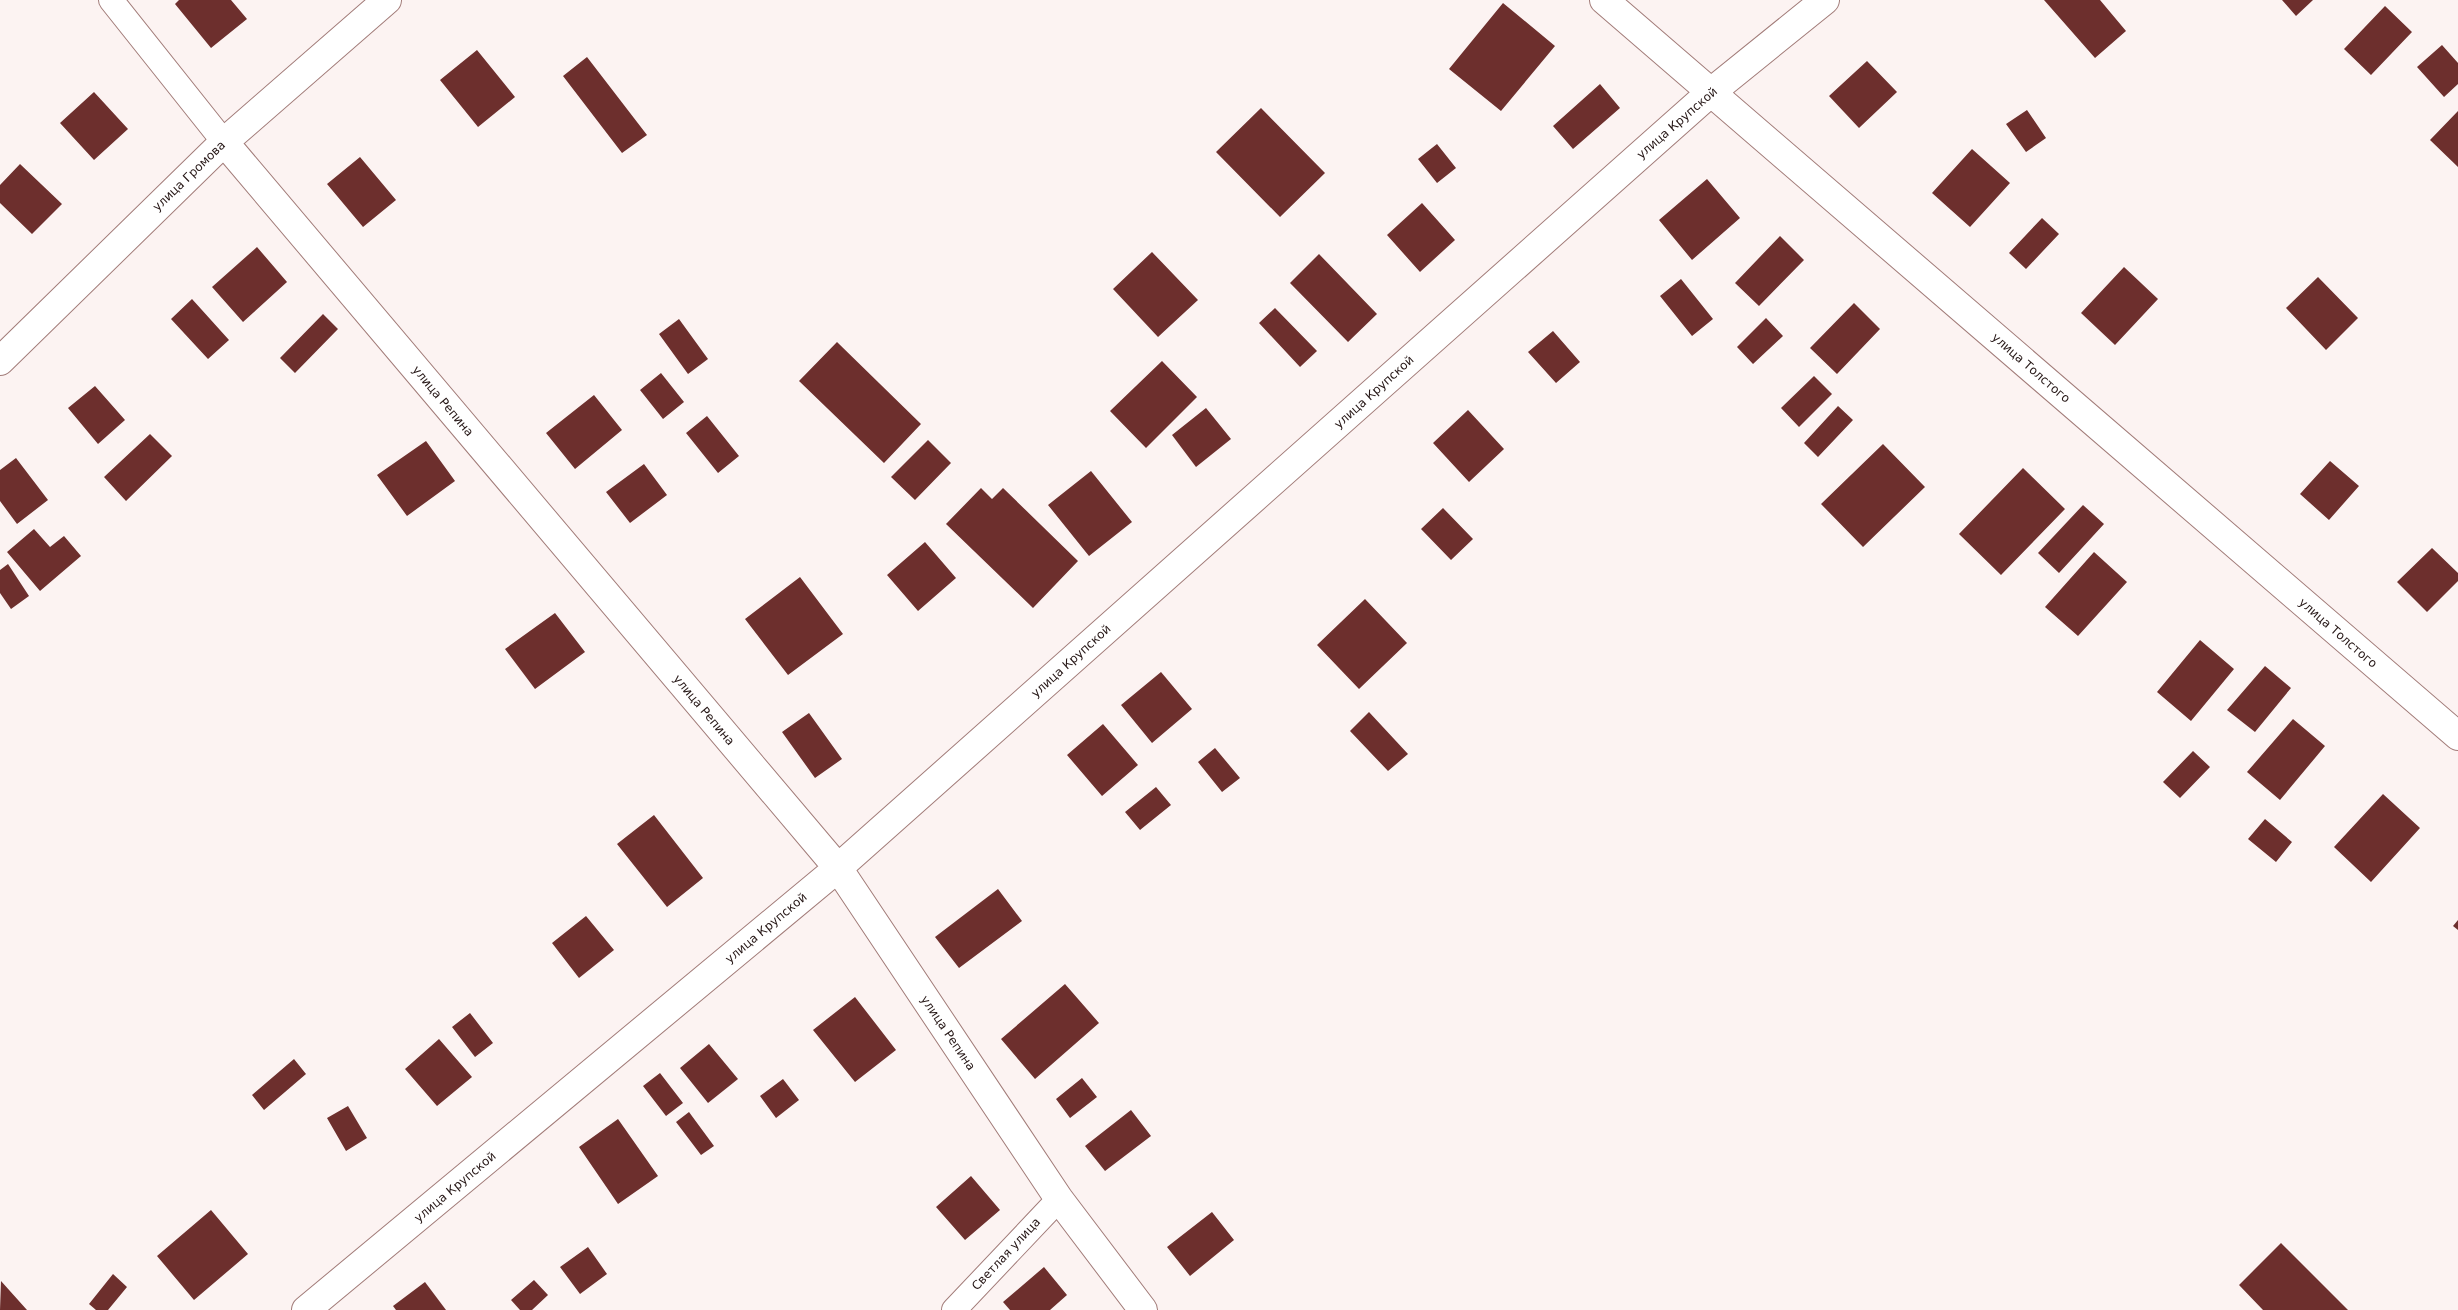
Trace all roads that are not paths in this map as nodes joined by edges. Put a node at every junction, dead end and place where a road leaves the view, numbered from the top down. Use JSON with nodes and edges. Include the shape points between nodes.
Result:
{"nodes":[{"id":1,"x":111,"y":0,"type":"edge"},
{"id":2,"x":387,"y":0,"type":"edge"},
{"id":3,"x":1604,"y":0,"type":"edge"},
{"id":4,"x":1825,"y":0,"type":"edge"},
{"id":5,"x":1710,"y":93,"type":"junction"},
{"id":6,"x":224,"y":142,"type":"junction"},
{"id":7,"x":0,"y":361,"type":"edge"},
{"id":8,"x":2458,"y":736,"type":"edge"},
{"id":9,"x":838,"y":868,"type":"junction"},
{"id":10,"x":1059,"y":1199,"type":"junction"},
{"id":11,"x":306,"y":1310,"type":"edge"},
{"id":12,"x":954,"y":1310,"type":"edge"},
{"id":13,"x":1143,"y":1310,"type":"edge"}],
"edges":[{"from":1,"to":6,"type":"lane"},
{"from":2,"to":6,"type":"street","name":"улица Громова"},
{"from":3,"to":5,"type":"street","name":"улица Толстого"},
{"from":4,"to":5,"type":"street","name":"улица Крупской"},
{"from":5,"to":8,"type":"street","name":"улица Толстого"},
{"from":5,"to":9,"type":"street","name":"улица Крупской"},
{"from":6,"to":7,"type":"street","name":"улица Громова"},
{"from":6,"to":9,"type":"street","name":"улица Репина"},
{"from":9,"to":10,"type":"street","name":"улица Репина"},
{"from":9,"to":11,"type":"street","name":"улица Крупской"},
{"from":10,"to":12,"type":"lane","name":"Светлая улица"},
{"from":10,"to":13,"type":"street","name":"улица Репина"}]}
